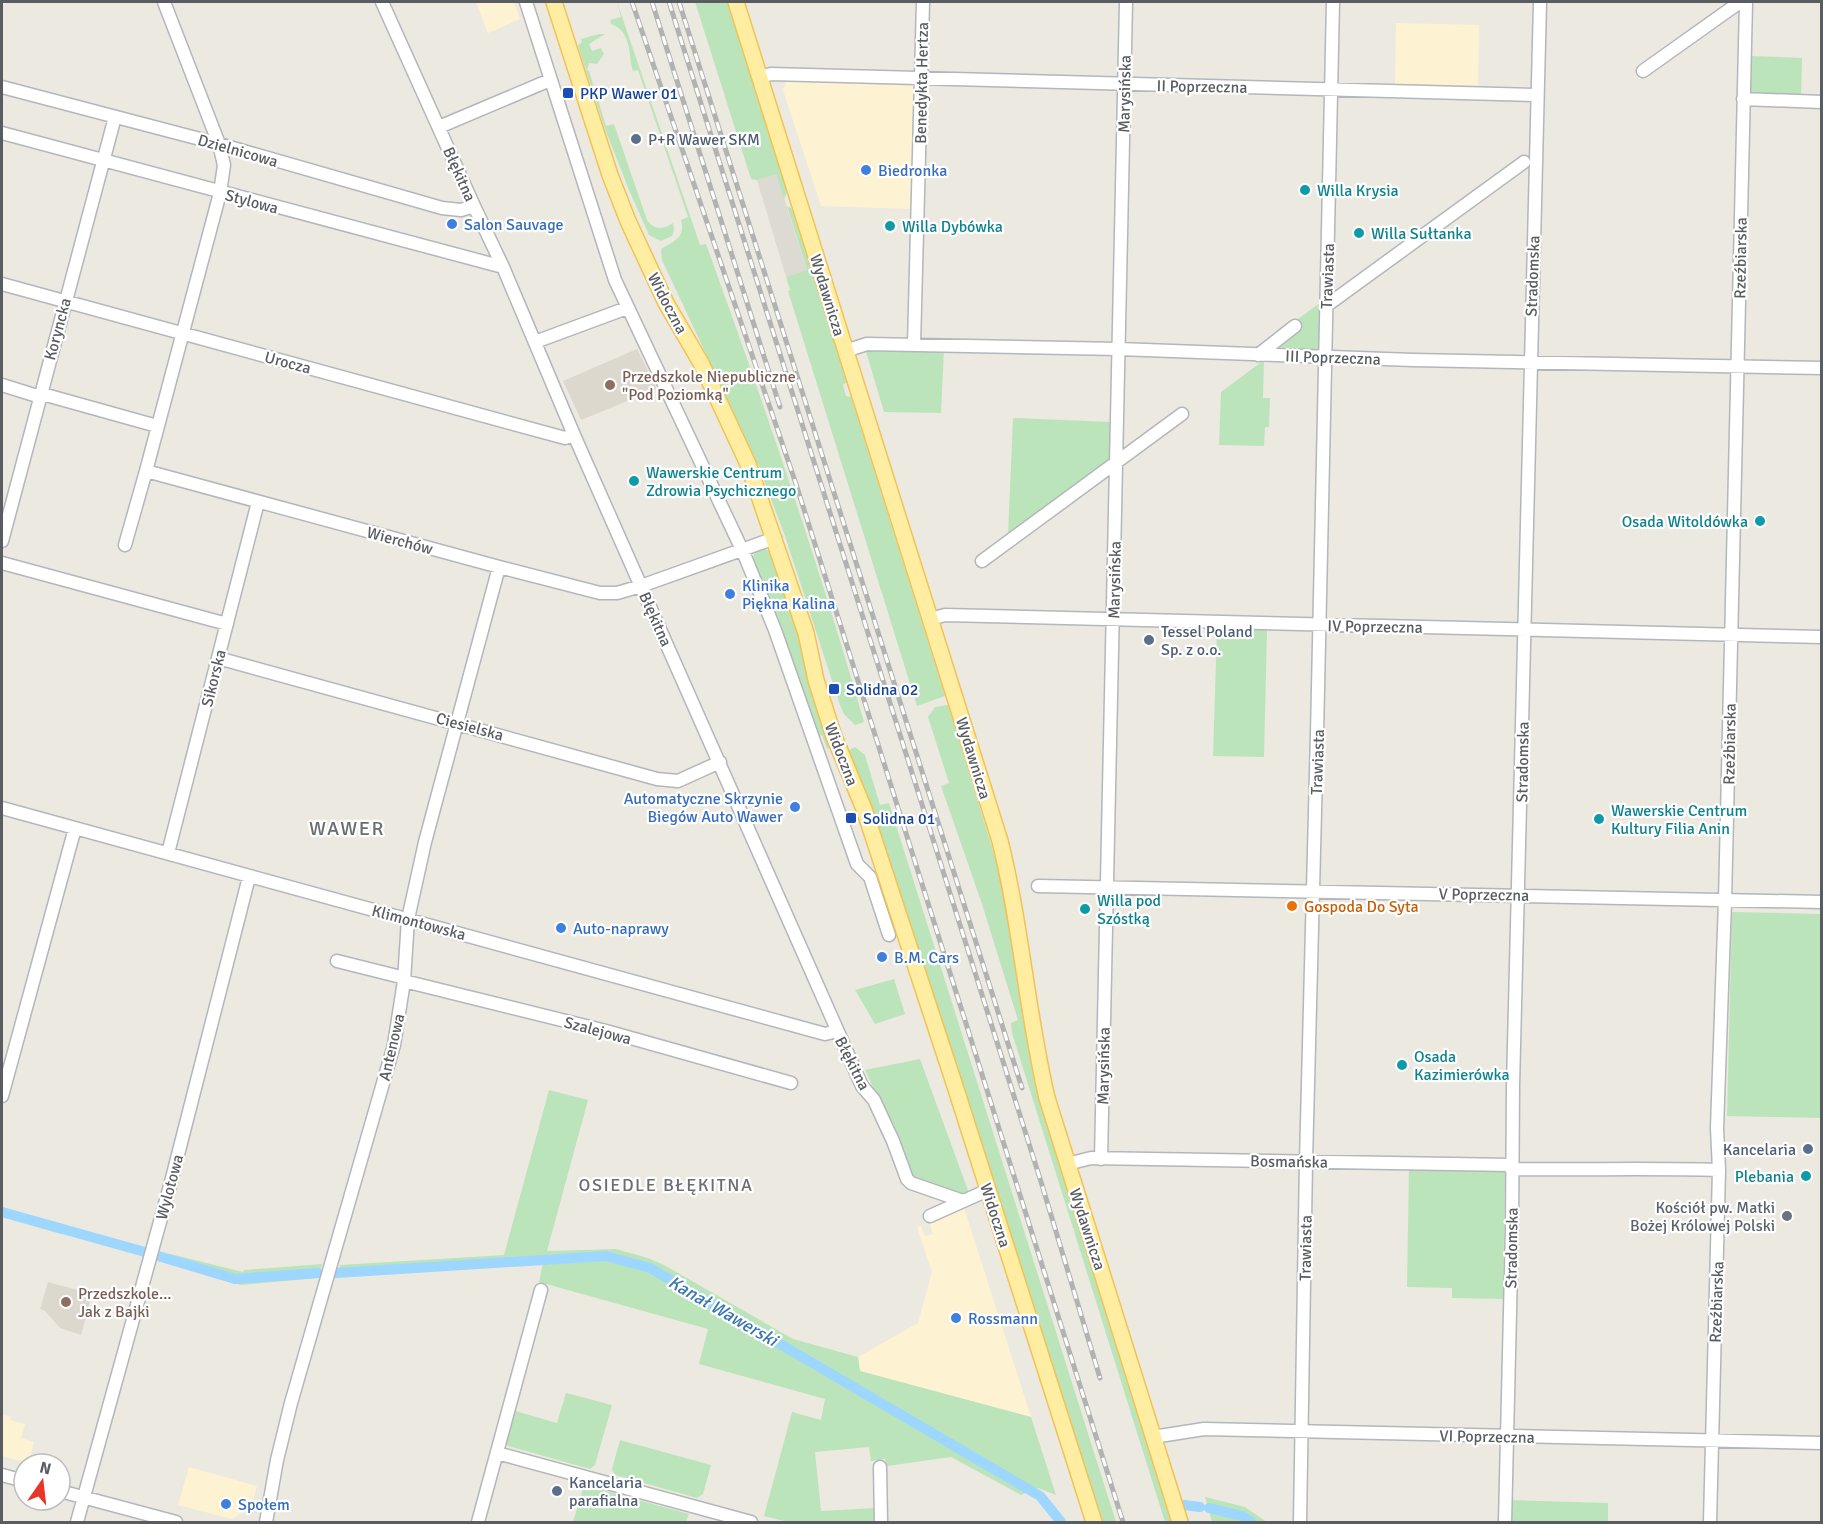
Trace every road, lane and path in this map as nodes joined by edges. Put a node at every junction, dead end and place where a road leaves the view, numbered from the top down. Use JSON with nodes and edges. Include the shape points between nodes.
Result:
{"nodes":[{"id":1,"x":164,"y":2,"type":"edge"},
{"id":2,"x":382,"y":2,"type":"edge"},
{"id":3,"x":525,"y":2,"type":"edge"},
{"id":4,"x":554,"y":2,"type":"edge"},
{"id":5,"x":735,"y":2,"type":"edge"},
{"id":6,"x":923,"y":2,"type":"edge"},
{"id":7,"x":1126,"y":2,"type":"edge"},
{"id":8,"x":1333,"y":2,"type":"edge"},
{"id":9,"x":1540,"y":2,"type":"edge"},
{"id":10,"x":1740,"y":2,"type":"edge"},
{"id":11,"x":1746,"y":2,"type":"edge"},
{"id":12,"x":1643,"y":71,"type":"dead end"},
{"id":13,"x":760,"y":77,"type":"junction"},
{"id":14,"x":921,"y":79,"type":"junction"},
{"id":15,"x":550,"y":81,"type":"junction"},
{"id":16,"x":1124,"y":84,"type":"junction"},
{"id":17,"x":2,"y":87,"type":"edge"},
{"id":18,"x":1331,"y":89,"type":"junction"},
{"id":19,"x":1537,"y":95,"type":"junction"},
{"id":20,"x":1743,"y":99,"type":"junction"},
{"id":21,"x":1821,"y":102,"type":"edge"},
{"id":22,"x":115,"y":117,"type":"junction"},
{"id":23,"x":439,"y":127,"type":"junction"},
{"id":24,"x":2,"y":133,"type":"edge"},
{"id":25,"x":219,"y":144,"type":"junction"},
{"id":26,"x":103,"y":160,"type":"junction"},
{"id":27,"x":1524,"y":162,"type":"dead end"},
{"id":28,"x":220,"y":193,"type":"junction"},
{"id":29,"x":474,"y":206,"type":"junction"},
{"id":30,"x":503,"y":267,"type":"junction"},
{"id":31,"x":2,"y":284,"type":"edge"},
{"id":32,"x":64,"y":301,"type":"junction"},
{"id":33,"x":1326,"y":306,"type":"junction"},
{"id":34,"x":627,"y":308,"type":"junction"},
{"id":35,"x":1295,"y":326,"type":"dead end"},
{"id":36,"x":182,"y":333,"type":"junction"},
{"id":37,"x":535,"y":342,"type":"junction"},
{"id":38,"x":914,"y":345,"type":"junction"},
{"id":39,"x":1119,"y":349,"type":"junction"},
{"id":40,"x":845,"y":351,"type":"junction"},
{"id":41,"x":1258,"y":355,"type":"junction"},
{"id":42,"x":1324,"y":357,"type":"junction"},
{"id":43,"x":1530,"y":361,"type":"junction"},
{"id":44,"x":1737,"y":367,"type":"junction"},
{"id":45,"x":1821,"y":368,"type":"edge"},
{"id":46,"x":2,"y":385,"type":"edge"},
{"id":47,"x":40,"y":395,"type":"junction"},
{"id":48,"x":1182,"y":414,"type":"dead end"},
{"id":49,"x":157,"y":426,"type":"junction"},
{"id":50,"x":574,"y":435,"type":"junction"},
{"id":51,"x":1116,"y":462,"type":"junction"},
{"id":52,"x":146,"y":471,"type":"junction"},
{"id":53,"x":258,"y":502,"type":"junction"},
{"id":54,"x":775,"y":538,"type":"junction"},
{"id":55,"x":2,"y":542,"type":"edge"},
{"id":56,"x":124,"y":545,"type":"dead end"},
{"id":57,"x":743,"y":551,"type":"junction"},
{"id":58,"x":982,"y":561,"type":"dead end"},
{"id":59,"x":2,"y":563,"type":"edge"},
{"id":60,"x":498,"y":567,"type":"junction"},
{"id":61,"x":641,"y":586,"type":"junction"},
{"id":62,"x":1113,"y":618,"type":"junction"},
{"id":63,"x":930,"y":619,"type":"junction"},
{"id":64,"x":226,"y":624,"type":"junction"},
{"id":65,"x":1319,"y":625,"type":"junction"},
{"id":66,"x":1524,"y":629,"type":"junction"},
{"id":67,"x":1731,"y":635,"type":"junction"},
{"id":68,"x":1821,"y":637,"type":"edge"},
{"id":69,"x":218,"y":658,"type":"junction"},
{"id":70,"x":456,"y":722,"type":"junction"},
{"id":71,"x":720,"y":762,"type":"junction"},
{"id":72,"x":2,"y":808,"type":"edge"},
{"id":73,"x":75,"y":828,"type":"junction"},
{"id":74,"x":168,"y":853,"type":"junction"},
{"id":75,"x":249,"y":877,"type":"junction"},
{"id":76,"x":1038,"y":886,"type":"dead end"},
{"id":77,"x":1107,"y":886,"type":"junction"},
{"id":78,"x":1313,"y":891,"type":"junction"},
{"id":79,"x":1518,"y":895,"type":"junction"},
{"id":80,"x":1725,"y":901,"type":"junction"},
{"id":81,"x":1821,"y":902,"type":"edge"},
{"id":82,"x":408,"y":919,"type":"junction"},
{"id":83,"x":889,"y":935,"type":"dead end"},
{"id":84,"x":337,"y":961,"type":"dead end"},
{"id":85,"x":404,"y":980,"type":"junction"},
{"id":86,"x":837,"y":1031,"type":"junction"},
{"id":87,"x":791,"y":1083,"type":"dead end"},
{"id":88,"x":2,"y":1096,"type":"edge"},
{"id":89,"x":1101,"y":1159,"type":"junction"},
{"id":90,"x":1306,"y":1161,"type":"junction"},
{"id":91,"x":1067,"y":1164,"type":"junction"},
{"id":92,"x":1511,"y":1167,"type":"junction"},
{"id":93,"x":1719,"y":1170,"type":"junction"},
{"id":94,"x":988,"y":1190,"type":"junction"},
{"id":95,"x":963,"y":1201,"type":"junction"},
{"id":96,"x":930,"y":1216,"type":"dead end"},
{"id":97,"x":541,"y":1290,"type":"dead end"},
{"id":98,"x":1302,"y":1430,"type":"junction"},
{"id":99,"x":1507,"y":1436,"type":"junction"},
{"id":100,"x":1153,"y":1437,"type":"junction"},
{"id":101,"x":1712,"y":1441,"type":"junction"},
{"id":102,"x":1821,"y":1443,"type":"edge"},
{"id":103,"x":497,"y":1453,"type":"junction"},
{"id":104,"x":880,"y":1467,"type":"dead end"},
{"id":105,"x":72,"y":1494,"type":"edge"},
{"id":106,"x":83,"y":1497,"type":"junction"},
{"id":107,"x":76,"y":1522,"type":"edge"},
{"id":108,"x":177,"y":1522,"type":"edge"},
{"id":109,"x":266,"y":1522,"type":"edge"},
{"id":110,"x":478,"y":1522,"type":"edge"},
{"id":111,"x":751,"y":1522,"type":"edge"},
{"id":112,"x":881,"y":1522,"type":"edge"},
{"id":113,"x":1094,"y":1522,"type":"edge"},
{"id":114,"x":1180,"y":1522,"type":"edge"},
{"id":115,"x":1300,"y":1522,"type":"edge"},
{"id":116,"x":1505,"y":1522,"type":"edge"},
{"id":117,"x":1710,"y":1522,"type":"edge"}],
"edges":[{"from":1,"to":25,"type":"street"},
{"from":2,"to":23,"type":"street","name":"Błękitna"},
{"from":3,"to":15,"type":"street","name":"Widoczna"},
{"from":4,"to":54,"type":"main road","name":"Widoczna","via":[[628,221],[748,464]]},
{"from":5,"to":13,"type":"main road","name":"Wydawnicza"},
{"from":6,"to":14,"type":"street","name":"Benedykta Hertza"},
{"from":7,"to":16,"type":"street","name":"Marysińska"},
{"from":8,"to":18,"type":"street","name":"Trawiasta"},
{"from":9,"to":19,"type":"street","name":"Stradomska"},
{"from":10,"to":12,"type":"street"},
{"from":11,"to":20,"type":"street","name":"Rzeźbiarska"},
{"from":13,"to":14,"type":"street","name":"II Poprzeczna","via":[[771,74]]},
{"from":13,"to":40,"type":"main road","name":"Wydawnicza"},
{"from":14,"to":16,"type":"street","name":"II Poprzeczna"},
{"from":14,"to":38,"type":"street","name":"Benedykta Hertza"},
{"from":15,"to":23,"type":"street"},
{"from":15,"to":34,"type":"street","name":"Widoczna"},
{"from":16,"to":18,"type":"street","name":"II Poprzeczna"},
{"from":16,"to":39,"type":"street","name":"Marysińska"},
{"from":17,"to":22,"type":"street","name":"Dzielnicowa"},
{"from":18,"to":19,"type":"street","name":"II Poprzeczna"},
{"from":18,"to":33,"type":"street","name":"Trawiasta"},
{"from":19,"to":43,"type":"street","name":"Stradomska"},
{"from":20,"to":21,"type":"street"},
{"from":20,"to":44,"type":"street","name":"Rzeźbiarska"},
{"from":22,"to":25,"type":"street","name":"Dzielnicowa"},
{"from":22,"to":26,"type":"street","name":"Koryncka"},
{"from":23,"to":29,"type":"street","name":"Błękitna"},
{"from":24,"to":26,"type":"street","name":"Stylowa"},
{"from":25,"to":28,"type":"street","via":[[224,165]]},
{"from":25,"to":29,"type":"street","name":"Dzielnicowa","via":[[442,207],[460,210]]},
{"from":26,"to":28,"type":"street","name":"Stylowa"},
{"from":26,"to":32,"type":"street","name":"Koryncka"},
{"from":27,"to":33,"type":"street"},
{"from":28,"to":30,"type":"street","name":"Stylowa"},
{"from":28,"to":36,"type":"street"},
{"from":29,"to":30,"type":"street","name":"Błękitna"},
{"from":30,"to":37,"type":"street","name":"Błękitna"},
{"from":31,"to":32,"type":"street","name":"Urocza"},
{"from":32,"to":36,"type":"street","name":"Urocza"},
{"from":32,"to":47,"type":"street","name":"Koryncka"},
{"from":33,"to":42,"type":"street","name":"Trawiasta"},
{"from":34,"to":37,"type":"street"},
{"from":34,"to":57,"type":"street","name":"Widoczna"},
{"from":35,"to":41,"type":"street"},
{"from":36,"to":49,"type":"street"},
{"from":36,"to":50,"type":"street","name":"Urocza","via":[[565,438]]},
{"from":37,"to":50,"type":"street","name":"Błękitna"},
{"from":38,"to":39,"type":"street","name":"III Poprzeczna"},
{"from":38,"to":40,"type":"street","name":"III Poprzeczna","via":[[867,344]]},
{"from":39,"to":41,"type":"street","name":"III Poprzeczna"},
{"from":39,"to":51,"type":"street","name":"Marysińska"},
{"from":40,"to":63,"type":"main road","name":"Wydawnicza"},
{"from":41,"to":42,"type":"street","name":"III Poprzeczna"},
{"from":42,"to":43,"type":"street","name":"III Poprzeczna"},
{"from":42,"to":65,"type":"street","name":"Trawiasta"},
{"from":43,"to":44,"type":"street","name":"III Poprzeczna"},
{"from":43,"to":66,"type":"street","name":"Stradomska"},
{"from":44,"to":45,"type":"street","name":"III Poprzeczna"},
{"from":44,"to":67,"type":"street","name":"Rzeźbiarska"},
{"from":46,"to":47,"type":"street"},
{"from":47,"to":49,"type":"street"},
{"from":47,"to":55,"type":"street","name":"Koryncka"},
{"from":48,"to":51,"type":"street"},
{"from":49,"to":52,"type":"street"},
{"from":50,"to":61,"type":"street","name":"Błękitna"},
{"from":51,"to":58,"type":"street"},
{"from":51,"to":62,"type":"street","name":"Marysińska"},
{"from":52,"to":53,"type":"street","name":"Wierchów"},
{"from":52,"to":56,"type":"street"},
{"from":53,"to":60,"type":"street","name":"Wierchów"},
{"from":53,"to":64,"type":"street","name":"Sikorska"},
{"from":54,"to":57,"type":"street","name":"Wierchów"},
{"from":54,"to":94,"type":"main road","name":"Widoczna","via":[[808,640],[832,734],[864,809]]},
{"from":57,"to":61,"type":"street","name":"Wierchów"},
{"from":57,"to":83,"type":"street","name":"Widoczna","via":[[775,630],[857,864],[870,877]]},
{"from":59,"to":64,"type":"street"},
{"from":60,"to":61,"type":"street","name":"Wierchów","via":[[600,593]]},
{"from":60,"to":70,"type":"street","name":"Antenowa"},
{"from":61,"to":71,"type":"street","name":"Błękitna"},
{"from":62,"to":63,"type":"street","name":"IV Poprzeczna","via":[[945,615]]},
{"from":62,"to":65,"type":"street","name":"IV Poprzeczna"},
{"from":62,"to":77,"type":"street","name":"Marysińska"},
{"from":63,"to":91,"type":"main road","name":"Wydawnicza","via":[[1000,841],[1042,1076]]},
{"from":64,"to":69,"type":"street","name":"Sikorska"},
{"from":65,"to":66,"type":"street","name":"IV Poprzeczna"},
{"from":65,"to":78,"type":"street","name":"Trawiasta"},
{"from":66,"to":67,"type":"street","name":"IV Poprzeczna"},
{"from":66,"to":79,"type":"street","name":"Stradomska"},
{"from":67,"to":68,"type":"street","name":"IV Poprzeczna"},
{"from":67,"to":80,"type":"street","name":"Rzeźbiarska"},
{"from":69,"to":70,"type":"street","name":"Ciesielska"},
{"from":69,"to":74,"type":"street","name":"Sikorska"},
{"from":70,"to":71,"type":"street","name":"Ciesielska","via":[[668,781],[678,781]]},
{"from":70,"to":82,"type":"street","name":"Antenowa"},
{"from":71,"to":86,"type":"street","name":"Błękitna"},
{"from":72,"to":73,"type":"street","name":"Klimontowska"},
{"from":73,"to":74,"type":"street","name":"Klimontowska"},
{"from":73,"to":88,"type":"street"},
{"from":74,"to":75,"type":"street","name":"Klimontowska"},
{"from":75,"to":82,"type":"street","name":"Klimontowska"},
{"from":75,"to":106,"type":"street","name":"Wylotowa","via":[[171,1182]]},
{"from":76,"to":77,"type":"street","name":"V Poprzeczna"},
{"from":77,"to":78,"type":"street","name":"V Poprzeczna"},
{"from":77,"to":89,"type":"street","name":"Marysińska"},
{"from":78,"to":79,"type":"street","name":"V Poprzeczna"},
{"from":78,"to":90,"type":"street","name":"Trawiasta"},
{"from":79,"to":80,"type":"street","name":"V Poprzeczna"},
{"from":79,"to":92,"type":"street","name":"Stradomska"},
{"from":80,"to":81,"type":"street","name":"V Poprzeczna"},
{"from":80,"to":93,"type":"street","name":"Rzeźbiarska"},
{"from":82,"to":85,"type":"street","name":"Antenowa"},
{"from":82,"to":86,"type":"street","name":"Klimontowska","via":[[825,1034]]},
{"from":84,"to":85,"type":"street","name":"Szalejowa"},
{"from":85,"to":87,"type":"street","name":"Szalejowa"},
{"from":85,"to":109,"type":"street","name":"Antenowa","via":[[394,1045],[291,1403]]},
{"from":86,"to":95,"type":"street","name":"Błękitna","via":[[862,1086],[874,1100],[907,1179]]},
{"from":89,"to":90,"type":"street","name":"Bosmańska"},
{"from":89,"to":91,"type":"street","name":"Bosmańska"},
{"from":90,"to":92,"type":"street","name":"Bosmańska"},
{"from":90,"to":98,"type":"street","name":"Trawiasta"},
{"from":91,"to":100,"type":"main road","name":"Wydawnicza"},
{"from":92,"to":93,"type":"street","name":"Bosmańska"},
{"from":92,"to":99,"type":"street","name":"Stradomska"},
{"from":93,"to":101,"type":"street","name":"Rzeźbiarska"},
{"from":94,"to":95,"type":"street"},
{"from":94,"to":113,"type":"main road","name":"Widoczna"},
{"from":95,"to":96,"type":"street"},
{"from":97,"to":103,"type":"street"},
{"from":98,"to":99,"type":"street","name":"VI Poprzeczna"},
{"from":98,"to":100,"type":"street","name":"VI Poprzeczna","via":[[1204,1429]]},
{"from":98,"to":115,"type":"street","name":"Trawiasta"},
{"from":99,"to":101,"type":"street","name":"VI Poprzeczna"},
{"from":99,"to":116,"type":"street","name":"Stradomska"},
{"from":100,"to":114,"type":"main road","name":"Wydawnicza"},
{"from":101,"to":102,"type":"street","name":"VI Poprzeczna"},
{"from":101,"to":117,"type":"street","name":"Rzeźbiarska"},
{"from":103,"to":110,"type":"street"},
{"from":103,"to":111,"type":"street"},
{"from":104,"to":112,"type":"street"},
{"from":105,"to":106,"type":"street"},
{"from":106,"to":107,"type":"street","name":"Wylotowa"},
{"from":106,"to":108,"type":"street"}]}
